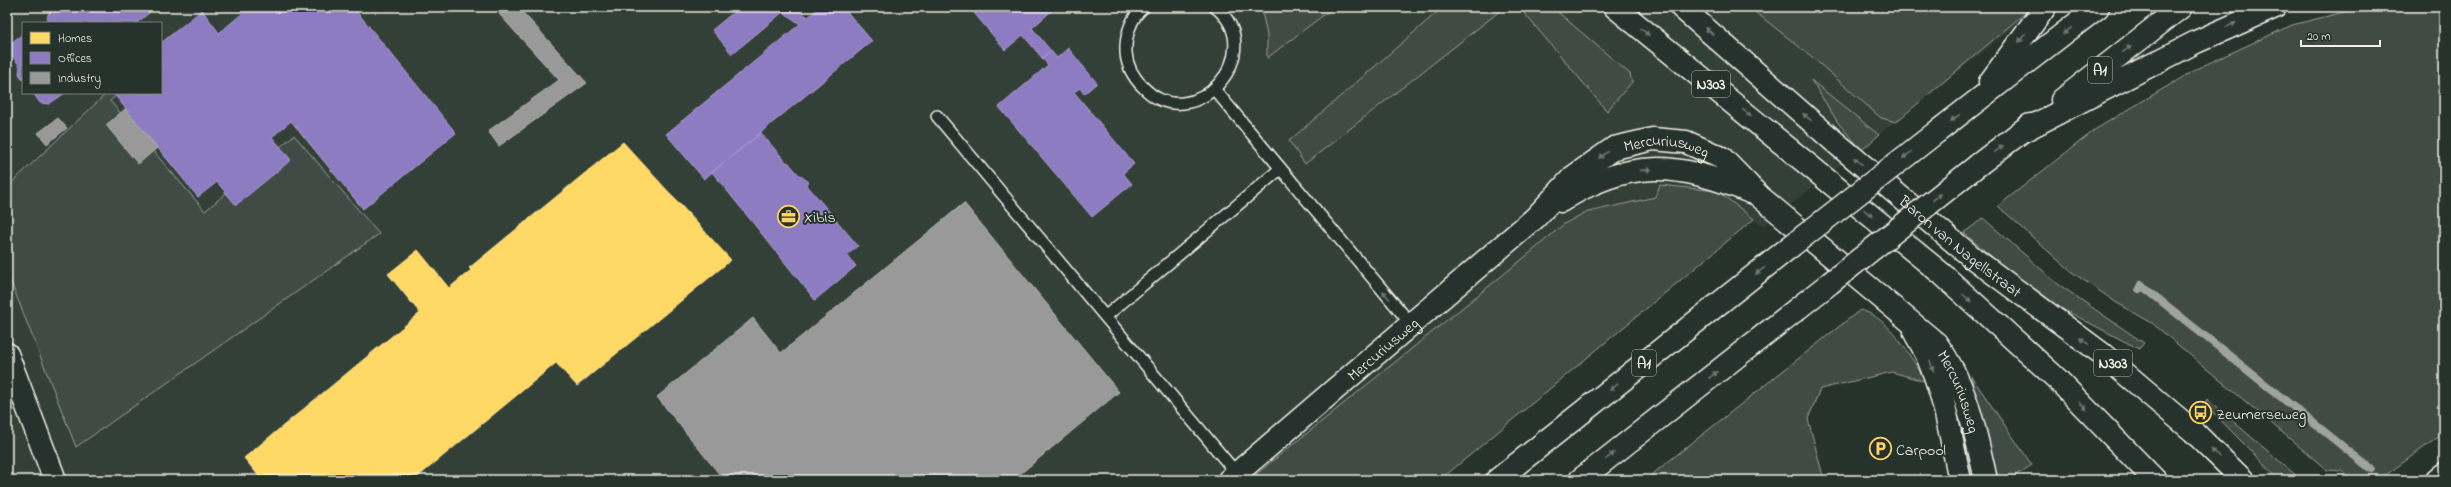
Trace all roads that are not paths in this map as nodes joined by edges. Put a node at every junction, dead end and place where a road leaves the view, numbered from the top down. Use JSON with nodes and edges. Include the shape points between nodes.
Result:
{"nodes":[{"id":1,"x":1144,"y":7,"type":"edge"},
{"id":2,"x":1215,"y":7,"type":"edge"},
{"id":3,"x":1615,"y":7,"type":"edge"},
{"id":4,"x":1681,"y":7,"type":"edge"},
{"id":5,"x":2046,"y":7,"type":"edge"},
{"id":6,"x":2098,"y":7,"type":"edge"},
{"id":7,"x":2181,"y":7,"type":"edge"},
{"id":8,"x":2275,"y":7,"type":"edge"},
{"id":9,"x":1215,"y":90,"type":"junction"},
{"id":10,"x":1972,"y":105,"type":"junction"},
{"id":11,"x":937,"y":116,"type":"dead end"},
{"id":12,"x":2019,"y":133,"type":"junction"},
{"id":13,"x":1280,"y":169,"type":"junction"},
{"id":14,"x":1759,"y":196,"type":"junction"},
{"id":15,"x":1535,"y":218,"type":"junction"},
{"id":16,"x":1106,"y":316,"type":"junction"},
{"id":17,"x":1907,"y":320,"type":"junction"},
{"id":18,"x":1411,"y":324,"type":"junction"},
{"id":19,"x":7,"y":354,"type":"edge"},
{"id":20,"x":2444,"y":474,"type":"edge"},
{"id":21,"x":1233,"y":477,"type":"edge"},
{"id":22,"x":55,"y":480,"type":"edge"},
{"id":23,"x":1497,"y":480,"type":"edge"},
{"id":24,"x":1580,"y":480,"type":"edge"},
{"id":25,"x":1960,"y":480,"type":"edge"},
{"id":26,"x":1986,"y":480,"type":"edge"},
{"id":27,"x":2155,"y":480,"type":"edge"},
{"id":28,"x":2243,"y":480,"type":"edge"},
{"id":29,"x":2437,"y":480,"type":"edge"}],
"edges":[{"from":1,"to":9,"type":"lane","via":[[1130,26],[1126,43],[1127,62],[1134,78],[1147,92],[1163,100],[1182,103],[1199,99]]},
{"from":2,"to":9,"type":"lane","via":[[1230,25],[1234,42],[1233,60],[1226,76]]},
{"from":3,"to":27,"type":"main road","number":"N303","one_way":true,"via":[[1942,274],[2056,378]]},
{"from":28,"to":4,"type":"main road","name":"Baron van Nagellstraat","number":"N303","one_way":true,"via":[[2193,431],[2101,353],[1973,258],[1836,143]]},
{"from":5,"to":10,"type":"main road","number":"A1","one_way":true},
{"from":6,"to":10,"type":"main road","number":"A1","one_way":true},
{"from":12,"to":7,"type":"main road","number":"A1","one_way":true},
{"from":12,"to":8,"type":"main road","number":"A1","one_way":true,"via":[[2196,42]]},
{"from":9,"to":13,"type":"lane"},
{"from":10,"to":23,"type":"main road","number":"A1","one_way":true,"bridge":true},
{"from":11,"to":16,"type":"lane"},
{"from":24,"to":12,"type":"main road","number":"A1","one_way":true,"bridge":true},
{"from":13,"to":16,"type":"lane"},
{"from":18,"to":13,"type":"lane","one_way":true},
{"from":15,"to":14,"type":"main road","name":"Mercuriusweg","one_way":true,"via":[[1581,188],[1621,172],[1680,170],[1714,176]]},
{"from":14,"to":15,"type":"main road","name":"Mercuriusweg","one_way":true,"via":[[1722,158],[1686,142],[1654,138],[1614,148],[1573,177]]},
{"from":14,"to":17,"type":"main road","name":"Mercuriusweg"},
{"from":15,"to":18,"type":"main road","name":"Mercuriusweg"},
{"from":16,"to":21,"type":"lane"},
{"from":17,"to":25,"type":"main road","name":"Mercuriusweg","one_way":true,"via":[[1925,350],[1935,374]]},
{"from":17,"to":26,"type":"main road","name":"Mercuriusweg","via":[[1936,343],[1959,380],[1974,422]]},
{"from":18,"to":21,"type":"main road","name":"Mercuriusweg"},
{"from":19,"to":22,"type":"main road"},
{"from":20,"to":29,"type":"main road"}]}
